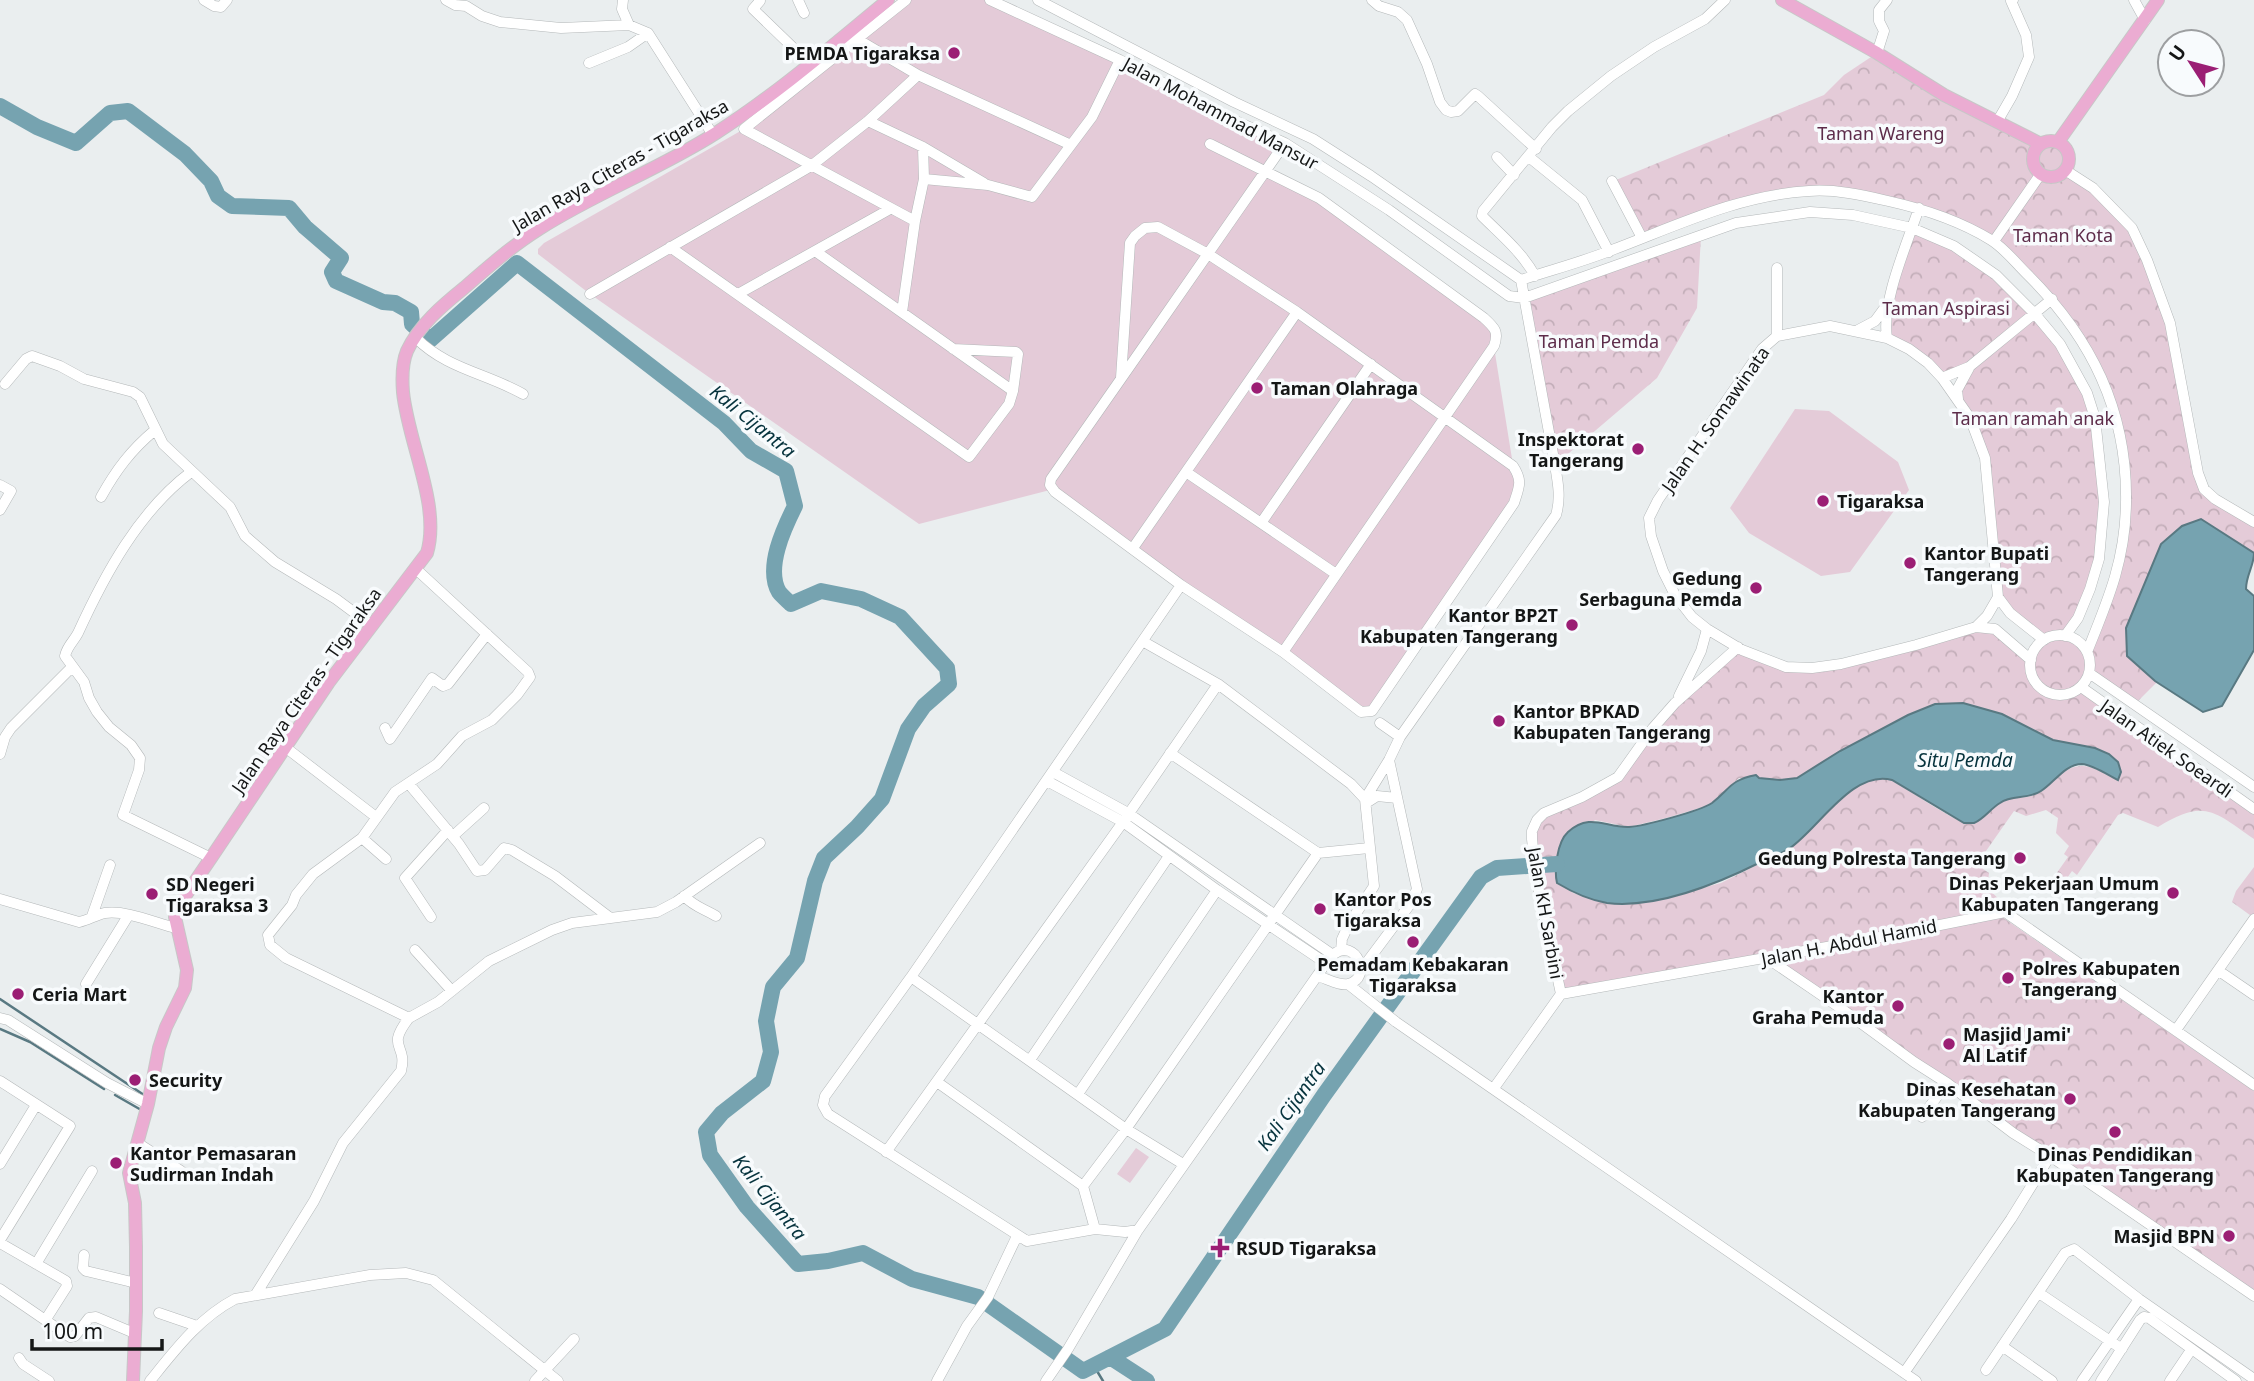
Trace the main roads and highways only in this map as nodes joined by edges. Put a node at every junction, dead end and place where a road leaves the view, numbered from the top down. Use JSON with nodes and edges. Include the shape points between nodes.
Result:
{"nodes":[{"id":1,"x":888,"y":0,"type":"edge"},
{"id":2,"x":1782,"y":0,"type":"edge"},
{"id":3,"x":2158,"y":0,"type":"edge"},
{"id":4,"x":2057,"y":142,"type":"junction"},
{"id":5,"x":2041,"y":144,"type":"junction"},
{"id":6,"x":133,"y":1381,"type":"edge"}],
"edges":[{"from":1,"to":6,"type":"main road","name":"Jalan Raya Citeras - Tigaraksa","via":[[768,99],[713,135],[539,229],[496,260],[436,311],[407,351],[402,378],[409,433],[429,504],[427,553],[285,747],[175,917],[187,970],[185,988],[159,1048],[129,1173],[135,1203]]},
{"from":2,"to":5,"type":"main road","via":[[1944,95]]},
{"from":3,"to":4,"type":"main road"},
{"from":4,"to":5,"type":"main road"},
{"from":4,"to":5,"type":"main road","via":[[2069,156],[2066,170],[2054,177],[2040,175],[2033,166],[2033,153]]}]}
